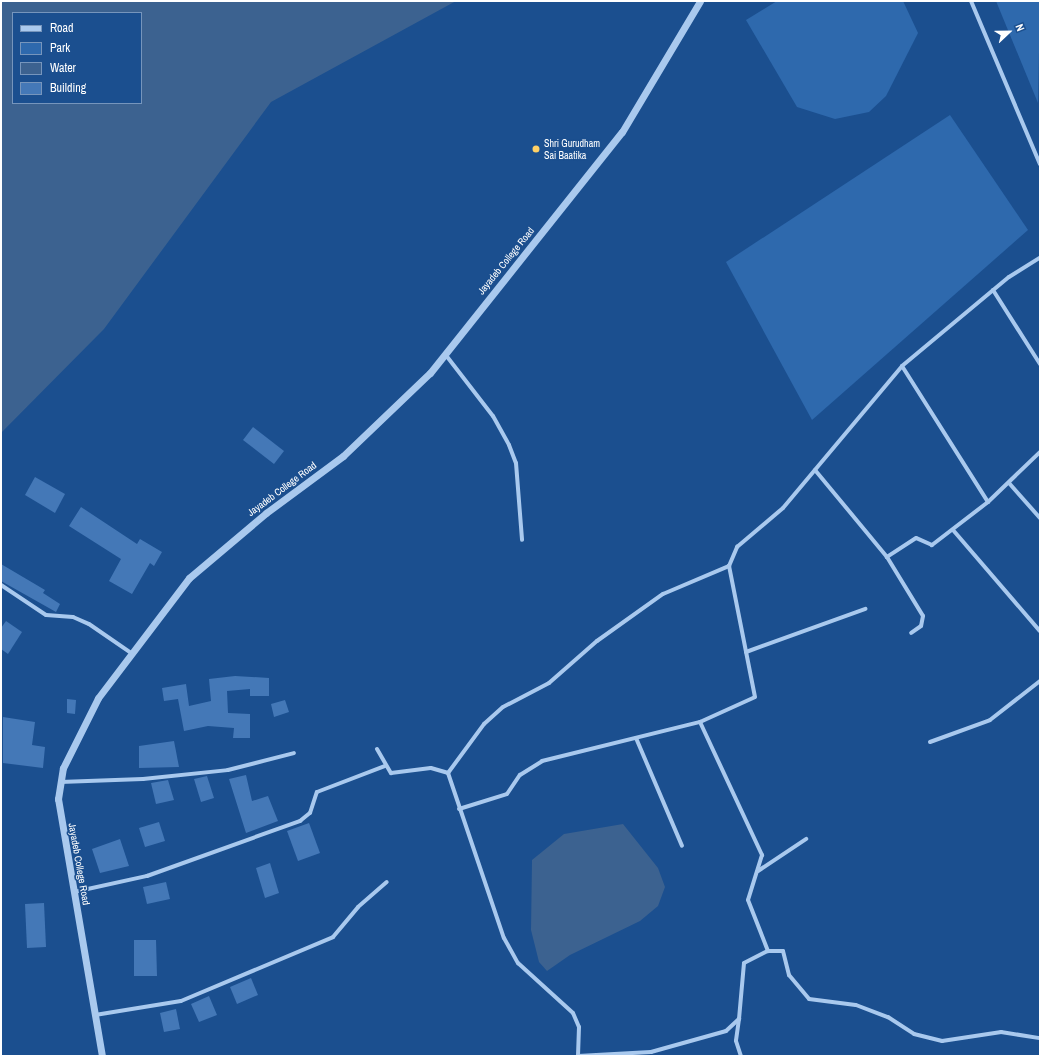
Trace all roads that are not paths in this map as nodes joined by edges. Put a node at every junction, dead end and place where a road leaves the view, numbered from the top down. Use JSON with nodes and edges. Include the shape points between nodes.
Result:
{"nodes":[{"id":1,"x":700,"y":1,"type":"edge"},
{"id":2,"x":971,"y":1,"type":"edge"},
{"id":3,"x":1040,"y":164,"type":"edge"},
{"id":4,"x":1040,"y":258,"type":"edge"},
{"id":5,"x":992,"y":290,"type":"junction"},
{"id":6,"x":444,"y":354,"type":"junction"},
{"id":7,"x":1040,"y":364,"type":"edge"},
{"id":8,"x":902,"y":366,"type":"junction"},
{"id":9,"x":1040,"y":452,"type":"edge"},
{"id":10,"x":815,"y":470,"type":"junction"},
{"id":11,"x":1009,"y":483,"type":"junction"},
{"id":12,"x":988,"y":502,"type":"junction"},
{"id":13,"x":1040,"y":518,"type":"edge"},
{"id":14,"x":953,"y":530,"type":"junction"},
{"id":15,"x":522,"y":540,"type":"dead end"},
{"id":16,"x":887,"y":557,"type":"junction"},
{"id":17,"x":729,"y":566,"type":"junction"},
{"id":18,"x":1,"y":585,"type":"edge"},
{"id":19,"x":865,"y":609,"type":"dead end"},
{"id":20,"x":1040,"y":631,"type":"edge"},
{"id":21,"x":911,"y":633,"type":"dead end"},
{"id":22,"x":746,"y":652,"type":"junction"},
{"id":23,"x":131,"y":653,"type":"junction"},
{"id":24,"x":1040,"y":681,"type":"edge"},
{"id":25,"x":700,"y":722,"type":"junction"},
{"id":26,"x":636,"y":738,"type":"junction"},
{"id":27,"x":930,"y":742,"type":"dead end"},
{"id":28,"x":377,"y":749,"type":"dead end"},
{"id":29,"x":294,"y":753,"type":"dead end"},
{"id":30,"x":385,"y":766,"type":"junction"},
{"id":31,"x":448,"y":773,"type":"junction"},
{"id":32,"x":60,"y":782,"type":"junction"},
{"id":33,"x":459,"y":809,"type":"junction"},
{"id":34,"x":806,"y":839,"type":"dead end"},
{"id":35,"x":682,"y":846,"type":"dead end"},
{"id":36,"x":757,"y":871,"type":"junction"},
{"id":37,"x":387,"y":882,"type":"dead end"},
{"id":38,"x":74,"y":892,"type":"junction"},
{"id":39,"x":768,"y":951,"type":"junction"},
{"id":40,"x":95,"y":1015,"type":"junction"},
{"id":41,"x":739,"y":1019,"type":"junction"},
{"id":42,"x":1040,"y":1038,"type":"edge"},
{"id":43,"x":102,"y":1056,"type":"edge"},
{"id":44,"x":578,"y":1056,"type":"edge"},
{"id":45,"x":741,"y":1056,"type":"edge"}],
"edges":[{"from":1,"to":6,"type":"street","name":"Jayadeb College Road","via":[[622,132]]},
{"from":2,"to":3,"type":"street"},
{"from":4,"to":5,"type":"street"},
{"from":5,"to":7,"type":"street"},
{"from":5,"to":8,"type":"street"},
{"from":6,"to":15,"type":"street","via":[[493,416],[509,445],[516,463]]},
{"from":6,"to":23,"type":"street","name":"Jayadeb College Road","via":[[430,373],[343,456],[266,513],[189,578]]},
{"from":8,"to":10,"type":"street"},
{"from":8,"to":12,"type":"street"},
{"from":9,"to":11,"type":"street"},
{"from":10,"to":16,"type":"street"},
{"from":10,"to":17,"type":"street","via":[[783,508],[737,547]]},
{"from":11,"to":12,"type":"street"},
{"from":11,"to":13,"type":"street"},
{"from":12,"to":14,"type":"street"},
{"from":14,"to":16,"type":"street","via":[[932,545],[916,538]]},
{"from":14,"to":20,"type":"street"},
{"from":16,"to":21,"type":"street","via":[[923,616],[921,626]]},
{"from":17,"to":22,"type":"street"},
{"from":17,"to":31,"type":"street","via":[[663,594],[597,641],[549,683],[503,707],[484,724]]},
{"from":18,"to":23,"type":"street","via":[[46,615],[73,617],[89,624]]},
{"from":19,"to":22,"type":"street"},
{"from":22,"to":25,"type":"street","via":[[756,697]]},
{"from":23,"to":32,"type":"street","name":"Jayadeb College Road","via":[[82,727]]},
{"from":24,"to":27,"type":"street","via":[[990,720]]},
{"from":25,"to":26,"type":"street"},
{"from":25,"to":36,"type":"street","via":[[762,855]]},
{"from":26,"to":33,"type":"street","via":[[531,765],[507,794]]},
{"from":26,"to":35,"type":"street"},
{"from":28,"to":30,"type":"street"},
{"from":29,"to":32,"type":"street","via":[[228,770],[143,779]]},
{"from":30,"to":31,"type":"street","via":[[397,774],[431,768]]},
{"from":30,"to":38,"type":"street","via":[[317,792],[310,813],[300,821],[147,876]]},
{"from":31,"to":33,"type":"street"},
{"from":32,"to":38,"type":"street","name":"Jayadeb College Road","via":[[58,799],[64,850]]},
{"from":33,"to":44,"type":"street","via":[[504,938],[522,968],[573,1013],[579,1027]]},
{"from":34,"to":36,"type":"street"},
{"from":36,"to":39,"type":"street","via":[[748,900]]},
{"from":37,"to":40,"type":"street","via":[[358,907],[333,937],[181,1001]]},
{"from":38,"to":40,"type":"street","name":"Jayadeb College Road"},
{"from":39,"to":41,"type":"street","via":[[744,964]]},
{"from":39,"to":42,"type":"street","via":[[783,951],[789,975],[809,999],[856,1005],[888,1017],[914,1034],[942,1041],[1002,1032]]},
{"from":40,"to":43,"type":"street","name":"Jayadeb College Road"},
{"from":41,"to":44,"type":"street","via":[[726,1031],[651,1052]]},
{"from":41,"to":45,"type":"street","via":[[736,1041]]}]}
